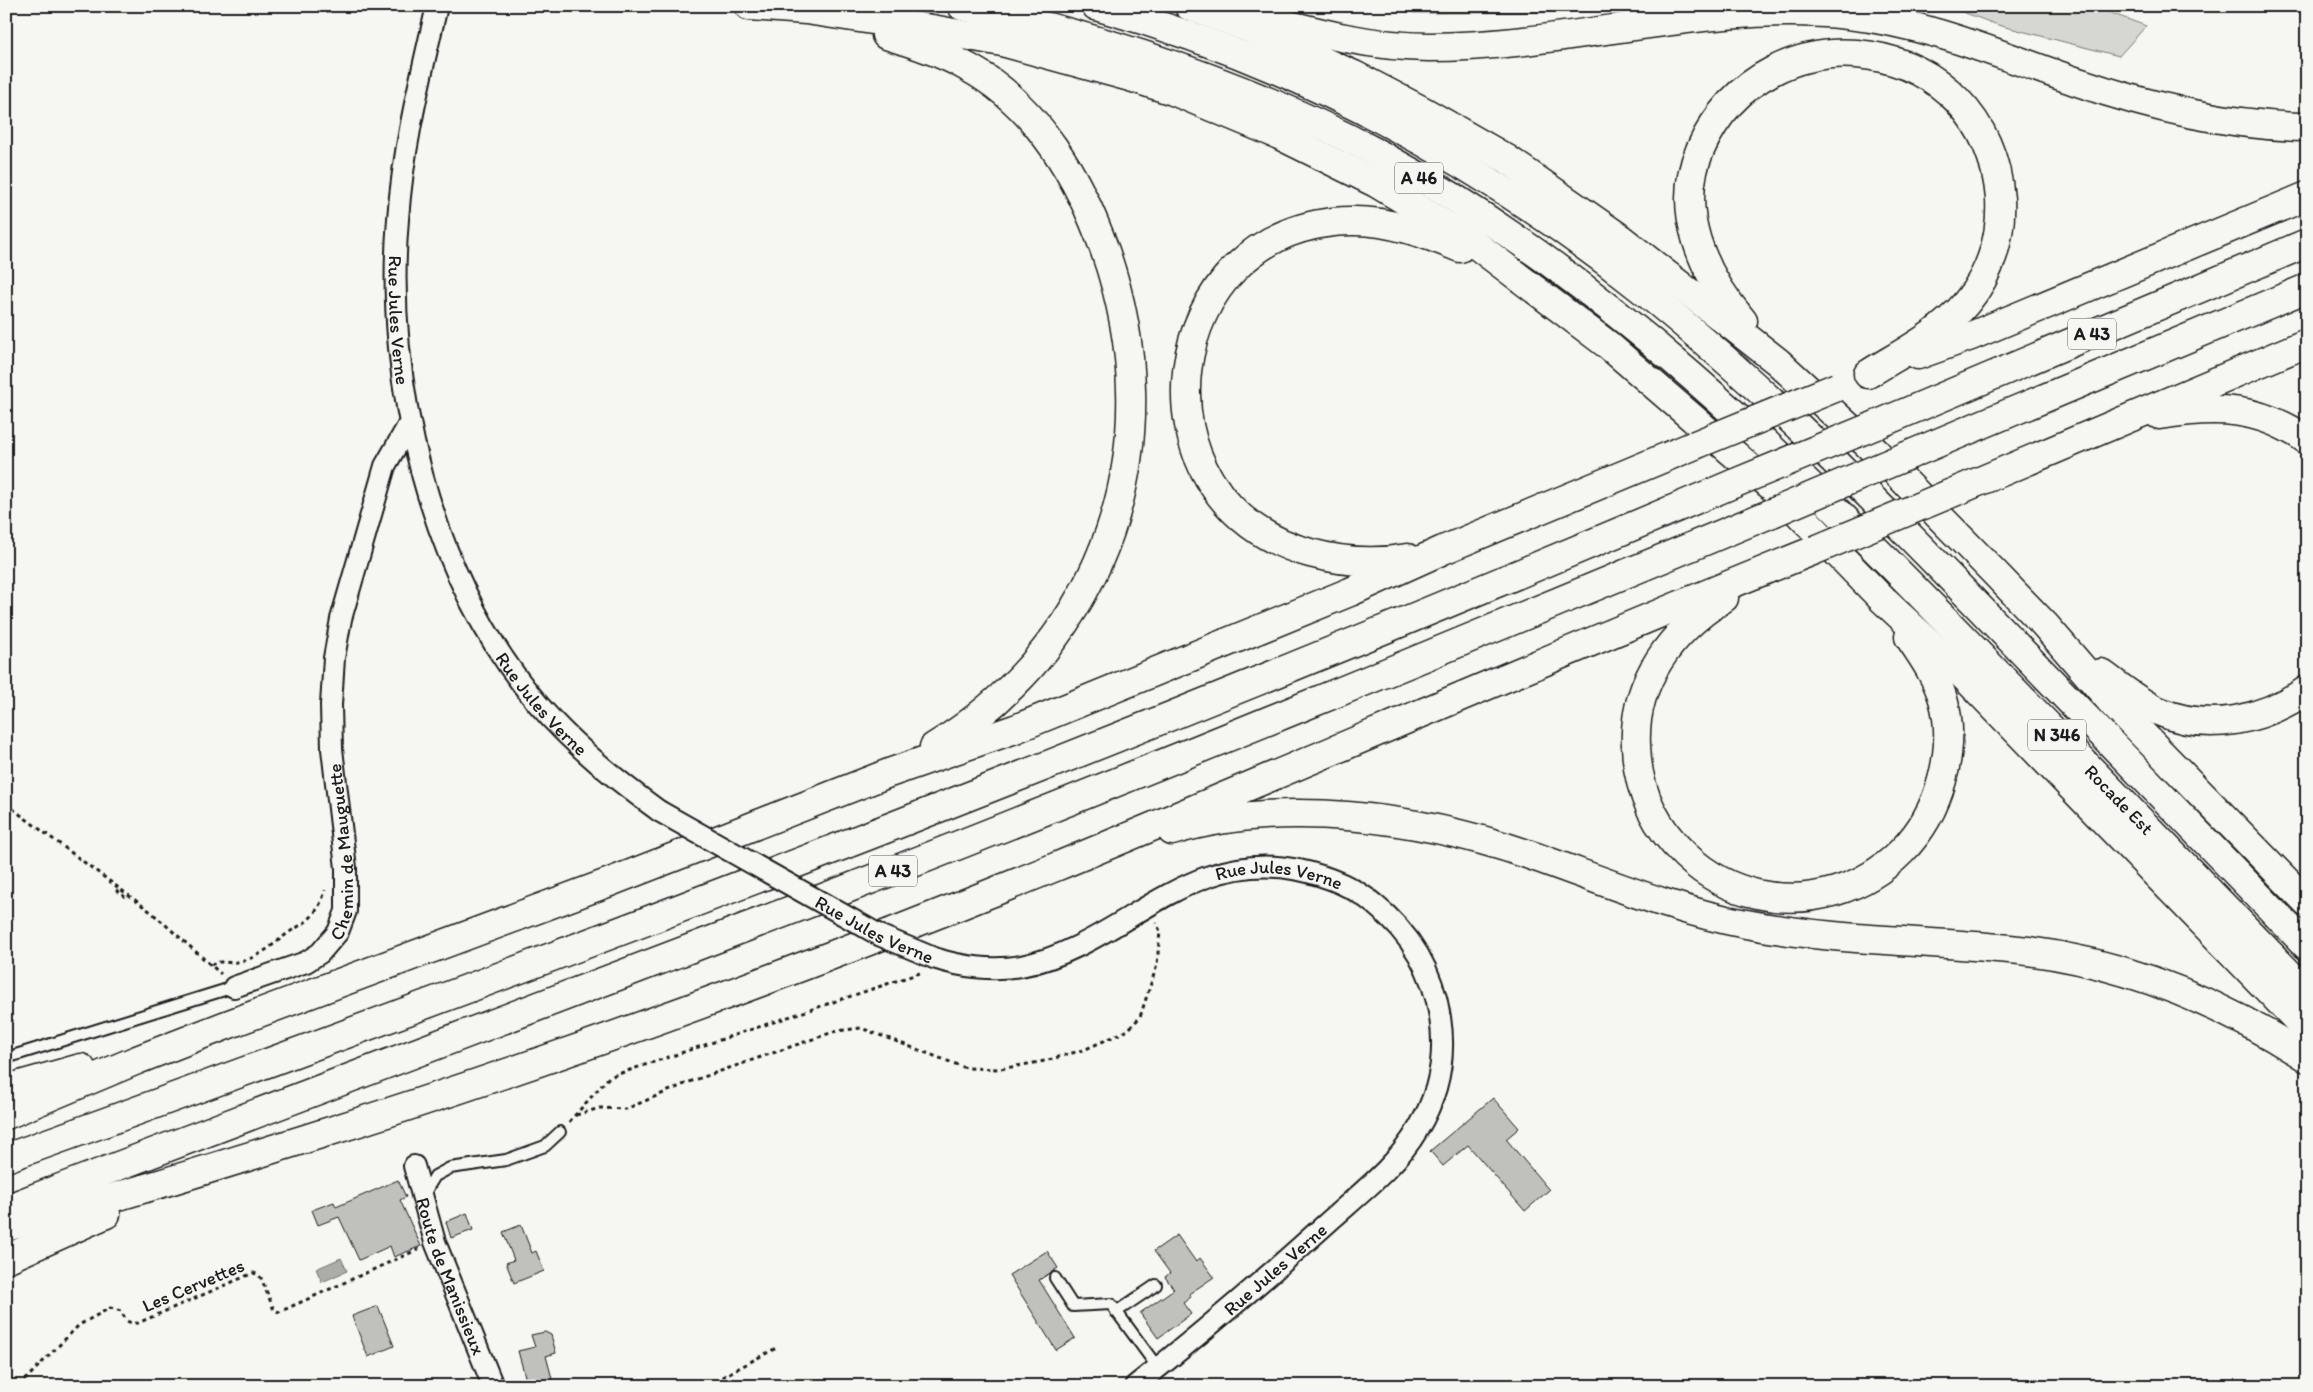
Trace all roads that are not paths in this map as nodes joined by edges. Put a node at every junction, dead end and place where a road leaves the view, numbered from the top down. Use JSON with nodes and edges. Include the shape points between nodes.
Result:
{"nodes":[{"id":1,"x":749,"y":6,"type":"edge"},
{"id":2,"x":962,"y":6,"type":"edge"},
{"id":3,"x":1096,"y":6,"type":"edge"},
{"id":4,"x":1189,"y":6,"type":"edge"},
{"id":5,"x":1219,"y":6,"type":"edge"},
{"id":6,"x":806,"y":10,"type":"junction"},
{"id":7,"x":435,"y":15,"type":"edge"},
{"id":8,"x":2307,"y":127,"type":"edge"},
{"id":9,"x":2307,"y":196,"type":"edge"},
{"id":10,"x":2307,"y":244,"type":"edge"},
{"id":11,"x":1531,"y":287,"type":"junction"},
{"id":12,"x":2307,"y":288,"type":"edge"},
{"id":13,"x":2307,"y":343,"type":"edge"},
{"id":14,"x":1778,"y":362,"type":"junction"},
{"id":15,"x":1868,"y":374,"type":"junction"},
{"id":16,"x":408,"y":424,"type":"junction"},
{"id":17,"x":2114,"y":424,"type":"junction"},
{"id":18,"x":2307,"y":440,"type":"edge"},
{"id":19,"x":1838,"y":466,"type":"joint"},
{"id":20,"x":1805,"y":480,"type":"joint"},
{"id":21,"x":1443,"y":550,"type":"junction"},
{"id":22,"x":1779,"y":564,"type":"junction"},
{"id":23,"x":1882,"y":599,"type":"junction"},
{"id":24,"x":2045,"y":625,"type":"junction"},
{"id":25,"x":2307,"y":690,"type":"edge"},
{"id":26,"x":889,"y":773,"type":"junction"},
{"id":27,"x":1051,"y":868,"type":"junction"},
{"id":28,"x":2307,"y":902,"type":"edge"},
{"id":29,"x":2307,"y":946,"type":"edge"},
{"id":30,"x":234,"y":987,"type":"joint"},
{"id":31,"x":2307,"y":992,"type":"edge"},
{"id":32,"x":224,"y":1026,"type":"junction"},
{"id":33,"x":2307,"y":1030,"type":"edge"},
{"id":34,"x":6,"y":1058,"type":"edge"},
{"id":35,"x":2307,"y":1058,"type":"edge"},
{"id":36,"x":6,"y":1089,"type":"edge"},
{"id":37,"x":6,"y":1115,"type":"edge"},
{"id":38,"x":560,"y":1132,"type":"road end"},
{"id":39,"x":6,"y":1158,"type":"edge"},
{"id":40,"x":414,"y":1166,"type":"dead end"},
{"id":41,"x":204,"y":1171,"type":"junction"},
{"id":42,"x":423,"y":1196,"type":"junction"},
{"id":43,"x":6,"y":1209,"type":"edge"},
{"id":44,"x":6,"y":1227,"type":"edge"},
{"id":45,"x":6,"y":1259,"type":"edge"},
{"id":46,"x":1055,"y":1278,"type":"dead end"},
{"id":47,"x":1156,"y":1286,"type":"dead end"},
{"id":48,"x":1116,"y":1312,"type":"junction"},
{"id":49,"x":1158,"y":1368,"type":"junction"},
{"id":50,"x":493,"y":1386,"type":"edge"},
{"id":51,"x":1135,"y":1386,"type":"edge"}],
"edges":[{"from":1,"to":6,"type":"highway"},
{"from":2,"to":20,"type":"highway","number":"A 46","via":[[1099,39],[1170,62],[1310,120],[1386,159],[1508,233],[1570,278],[1675,361]]},
{"from":3,"to":19,"type":"highway","number":"A 46","via":[[1177,31],[1316,88],[1385,121],[1506,192],[1640,287],[1754,385]]},
{"from":4,"to":14,"type":"highway","via":[[1265,35],[1354,75],[1507,159],[1616,235]]},
{"from":5,"to":8,"type":"highway","via":[[1347,39],[1427,47],[1509,43],[1734,13],[1848,15],[1885,20],[1956,38],[2075,81],[2166,108],[2226,121]]},
{"from":6,"to":11,"type":"highway","via":[[1002,42],[1173,91],[1279,135],[1376,184],[1467,238]]},
{"from":6,"to":26,"type":"highway","via":[[912,43],[954,60],[989,81],[1026,113],[1056,150],[1091,216],[1120,299],[1129,351],[1131,412],[1125,472],[1110,533],[1076,605],[1046,650],[994,704],[959,732]]},
{"from":7,"to":16,"type":"street","name":"Rue Jules Verne","via":[[405,156],[397,221],[397,318]]},
{"from":9,"to":15,"type":"highway","via":[[1972,336]]},
{"from":10,"to":39,"type":"highway","number":"A 43","bridge":true,"via":[[1601,540],[1098,745],[698,902]]},
{"from":11,"to":21,"type":"highway","via":[[1472,254],[1431,237],[1391,225],[1352,220],[1331,222],[1301,228],[1277,238],[1238,266],[1204,310],[1192,340],[1186,372],[1185,405],[1194,444],[1213,483],[1247,522],[1284,545],[1341,560],[1389,562]]},
{"from":11,"to":23,"type":"highway","via":[[1654,383],[1777,491]]},
{"from":12,"to":43,"type":"highway","number":"A 43","bridge":true,"via":[[1448,648],[851,887]]},
{"from":13,"to":17,"type":"highway"},
{"from":14,"to":15,"type":"highway","via":[[1722,294],[1701,255],[1691,204],[1696,159],[1713,123],[1736,94],[1768,71],[1805,55],[1837,50],[1867,51],[1922,71],[1937,80],[1962,104],[1980,129],[1993,158],[2000,206],[2000,226],[1992,258],[1967,303],[1938,330]]},
{"from":14,"to":24,"type":"highway","via":[[1877,454]]},
{"from":15,"to":21,"type":"highway","bridge":true},
{"from":16,"to":30,"type":"street","name":"Chemin de Mauguette","via":[[385,466],[341,619],[334,658],[332,735],[347,889],[344,918],[334,939],[306,962]]},
{"from":16,"to":49,"type":"street","name":"Rue Jules Verne","bridge":true,"via":[[454,564],[501,655],[539,705],[576,744],[659,811],[882,936],[938,960],[979,968],[1022,966],[1058,955],[1192,882],[1251,868],[1291,869],[1344,885],[1389,917],[1415,948],[1433,986],[1442,1041],[1434,1095],[1417,1131],[1395,1160],[1263,1280]]},
{"from":17,"to":18,"type":"highway","via":[[2177,412],[2232,409],[2276,422]]},
{"from":17,"to":22,"type":"highway","bridge":true},
{"from":19,"to":29,"type":"highway","name":"Rocade Est","number":"N 346","via":[[1928,554]]},
{"from":20,"to":31,"type":"highway","name":"Rocade Est","number":"N 346"},
{"from":21,"to":26,"type":"highway","via":[[1350,592],[1024,726]]},
{"from":22,"to":23,"type":"highway","via":[[1706,610],[1670,644],[1647,682],[1636,724],[1640,783],[1658,824],[1691,861],[1734,887],[1790,898],[1843,889],[1877,872],[1904,850],[1925,823],[1939,793],[1948,756],[1948,727],[1943,699],[1924,659]]},
{"from":22,"to":27,"type":"highway"},
{"from":23,"to":33,"type":"highway","via":[[1957,668]]},
{"from":24,"to":25,"type":"highway","via":[[2135,697],[2158,711],[2181,719],[2224,722],[2242,719],[2266,712]]},
{"from":24,"to":28,"type":"highway","via":[[2115,706]]},
{"from":26,"to":32,"type":"highway","via":[[610,882]]},
{"from":27,"to":35,"type":"highway","via":[[1221,820],[1332,815],[1403,822],[1483,840],[1652,898],[1743,924],[1803,934],[2029,951],[2094,963],[2190,994],[2254,1026]]},
{"from":27,"to":41,"type":"highway","via":[[585,1048]]},
{"from":30,"to":34,"type":"lane","name":"Chemin de Mauguette"},
{"from":32,"to":36,"type":"highway"},
{"from":32,"to":37,"type":"highway"},
{"from":38,"to":42,"type":"lane","via":[[545,1146],[506,1160],[450,1168],[435,1176]]},
{"from":40,"to":42,"type":"street","name":"Route de Manissieux"},
{"from":41,"to":44,"type":"highway"},
{"from":41,"to":45,"type":"highway"},
{"from":42,"to":50,"type":"street","name":"Route de Manissieux","via":[[435,1242]]},
{"from":46,"to":48,"type":"lane","via":[[1073,1306],[1111,1304]]},
{"from":47,"to":48,"type":"lane"},
{"from":48,"to":49,"type":"lane"},
{"from":49,"to":51,"type":"street","name":"Rue Jules Verne"}]}
